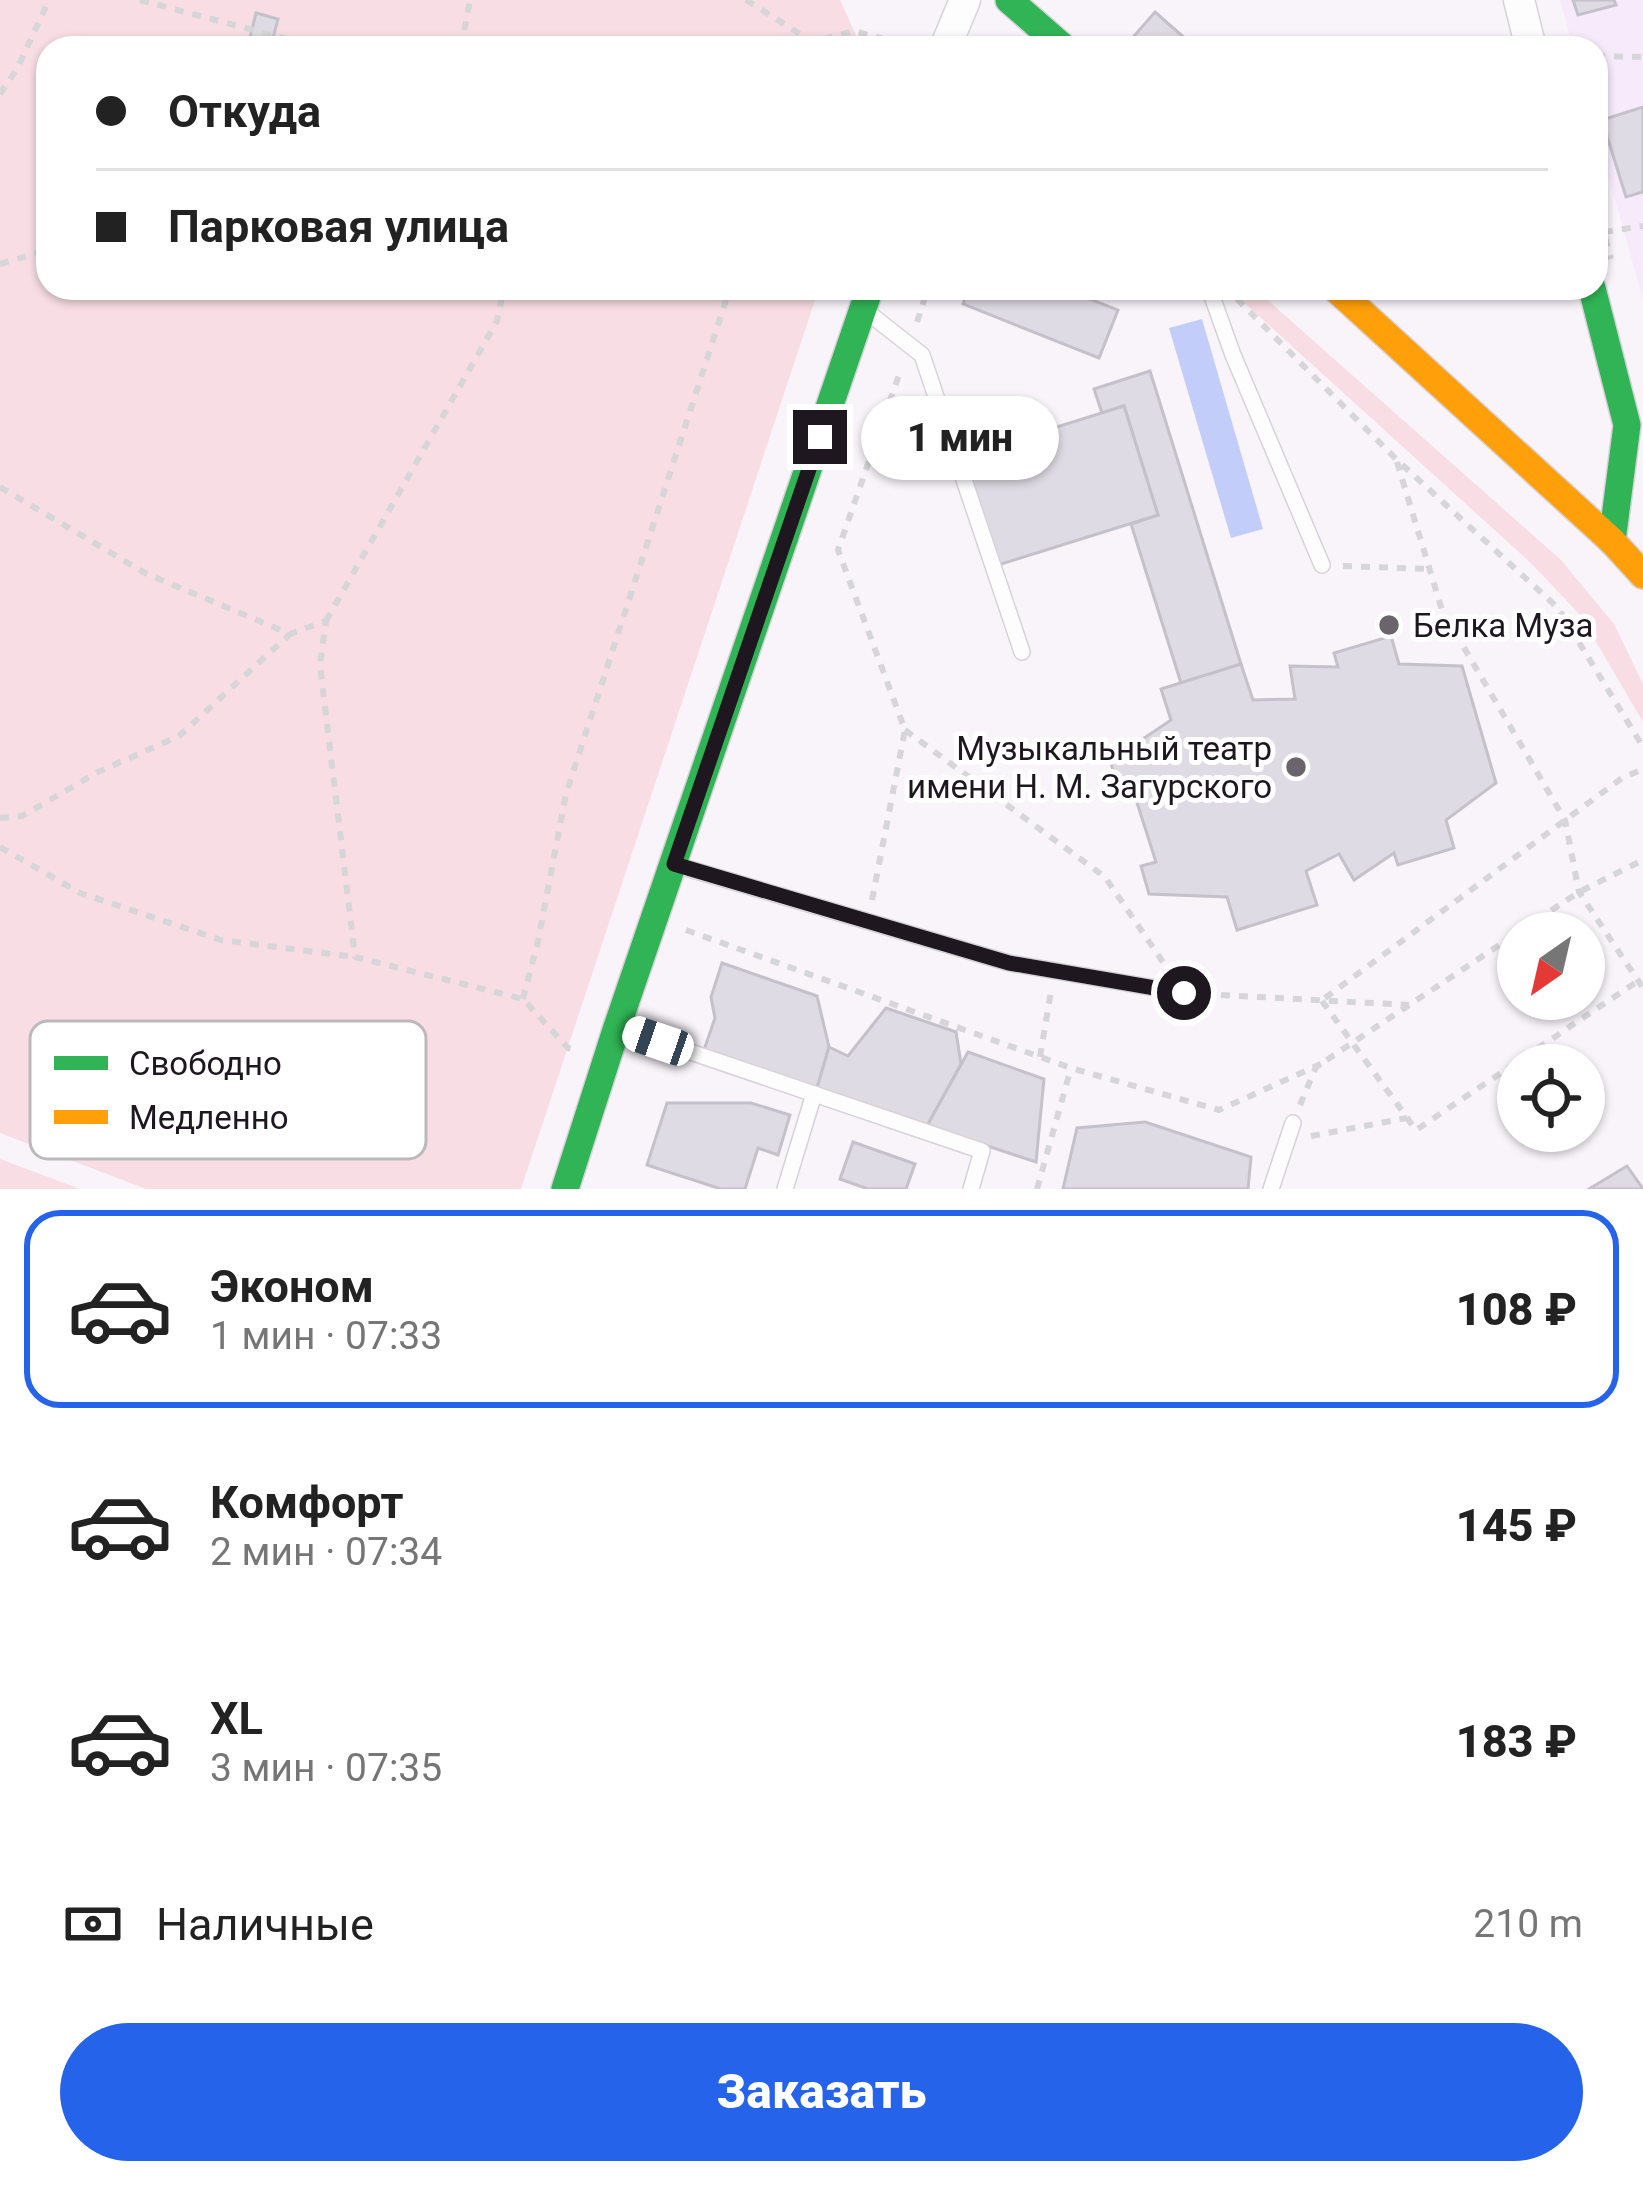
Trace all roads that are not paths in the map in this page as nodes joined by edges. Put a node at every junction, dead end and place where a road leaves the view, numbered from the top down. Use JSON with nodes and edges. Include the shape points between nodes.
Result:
{"nodes":[{"id":1,"x":965,"y":0,"type":"edge"},
{"id":2,"x":1009,"y":0,"type":"edge"},
{"id":3,"x":1519,"y":0,"type":"edge"},
{"id":4,"x":951,"y":36,"type":"edge"},
{"id":5,"x":1050,"y":36,"type":"edge"},
{"id":6,"x":1528,"y":36,"type":"edge"},
{"id":7,"x":866,"y":300,"type":"edge"},
{"id":8,"x":869,"y":300,"type":"edge"},
{"id":9,"x":1212,"y":300,"type":"edge"},
{"id":10,"x":1348,"y":300,"type":"edge"},
{"id":11,"x":1595,"y":300,"type":"edge"},
{"id":12,"x":1612,"y":541,"type":"junction"},
{"id":13,"x":1322,"y":565,"type":"road end"},
{"id":14,"x":1643,"y":575,"type":"edge"},
{"id":15,"x":1022,"y":652,"type":"dead end"},
{"id":16,"x":674,"y":864,"type":"junction"},
{"id":17,"x":1184,"y":993,"type":"road end"},
{"id":18,"x":617,"y":1027,"type":"junction"},
{"id":19,"x":814,"y":1094,"type":"junction"},
{"id":20,"x":1290,"y":1132,"type":"road end"},
{"id":21,"x":565,"y":1189,"type":"edge"},
{"id":22,"x":785,"y":1189,"type":"edge"},
{"id":23,"x":971,"y":1189,"type":"edge"},
{"id":24,"x":1271,"y":1189,"type":"edge"}],
"edges":[{"from":1,"to":4,"type":"street"},
{"from":2,"to":5,"type":"street"},
{"from":3,"to":6,"type":"street"},
{"from":7,"to":16,"type":"street"},
{"from":8,"to":15,"type":"lane","via":[[922,355]]},
{"from":9,"to":13,"type":"lane"},
{"from":10,"to":12,"type":"street"},
{"from":11,"to":12,"type":"street","via":[[1627,425]]},
{"from":12,"to":14,"type":"street"},
{"from":16,"to":17,"type":"lane","via":[[1009,963]]},
{"from":16,"to":18,"type":"street"},
{"from":18,"to":19,"type":"lane"},
{"from":18,"to":21,"type":"street"},
{"from":19,"to":22,"type":"lane"},
{"from":19,"to":23,"type":"lane","via":[[982,1151]]},
{"from":20,"to":24,"type":"lane"}]}
